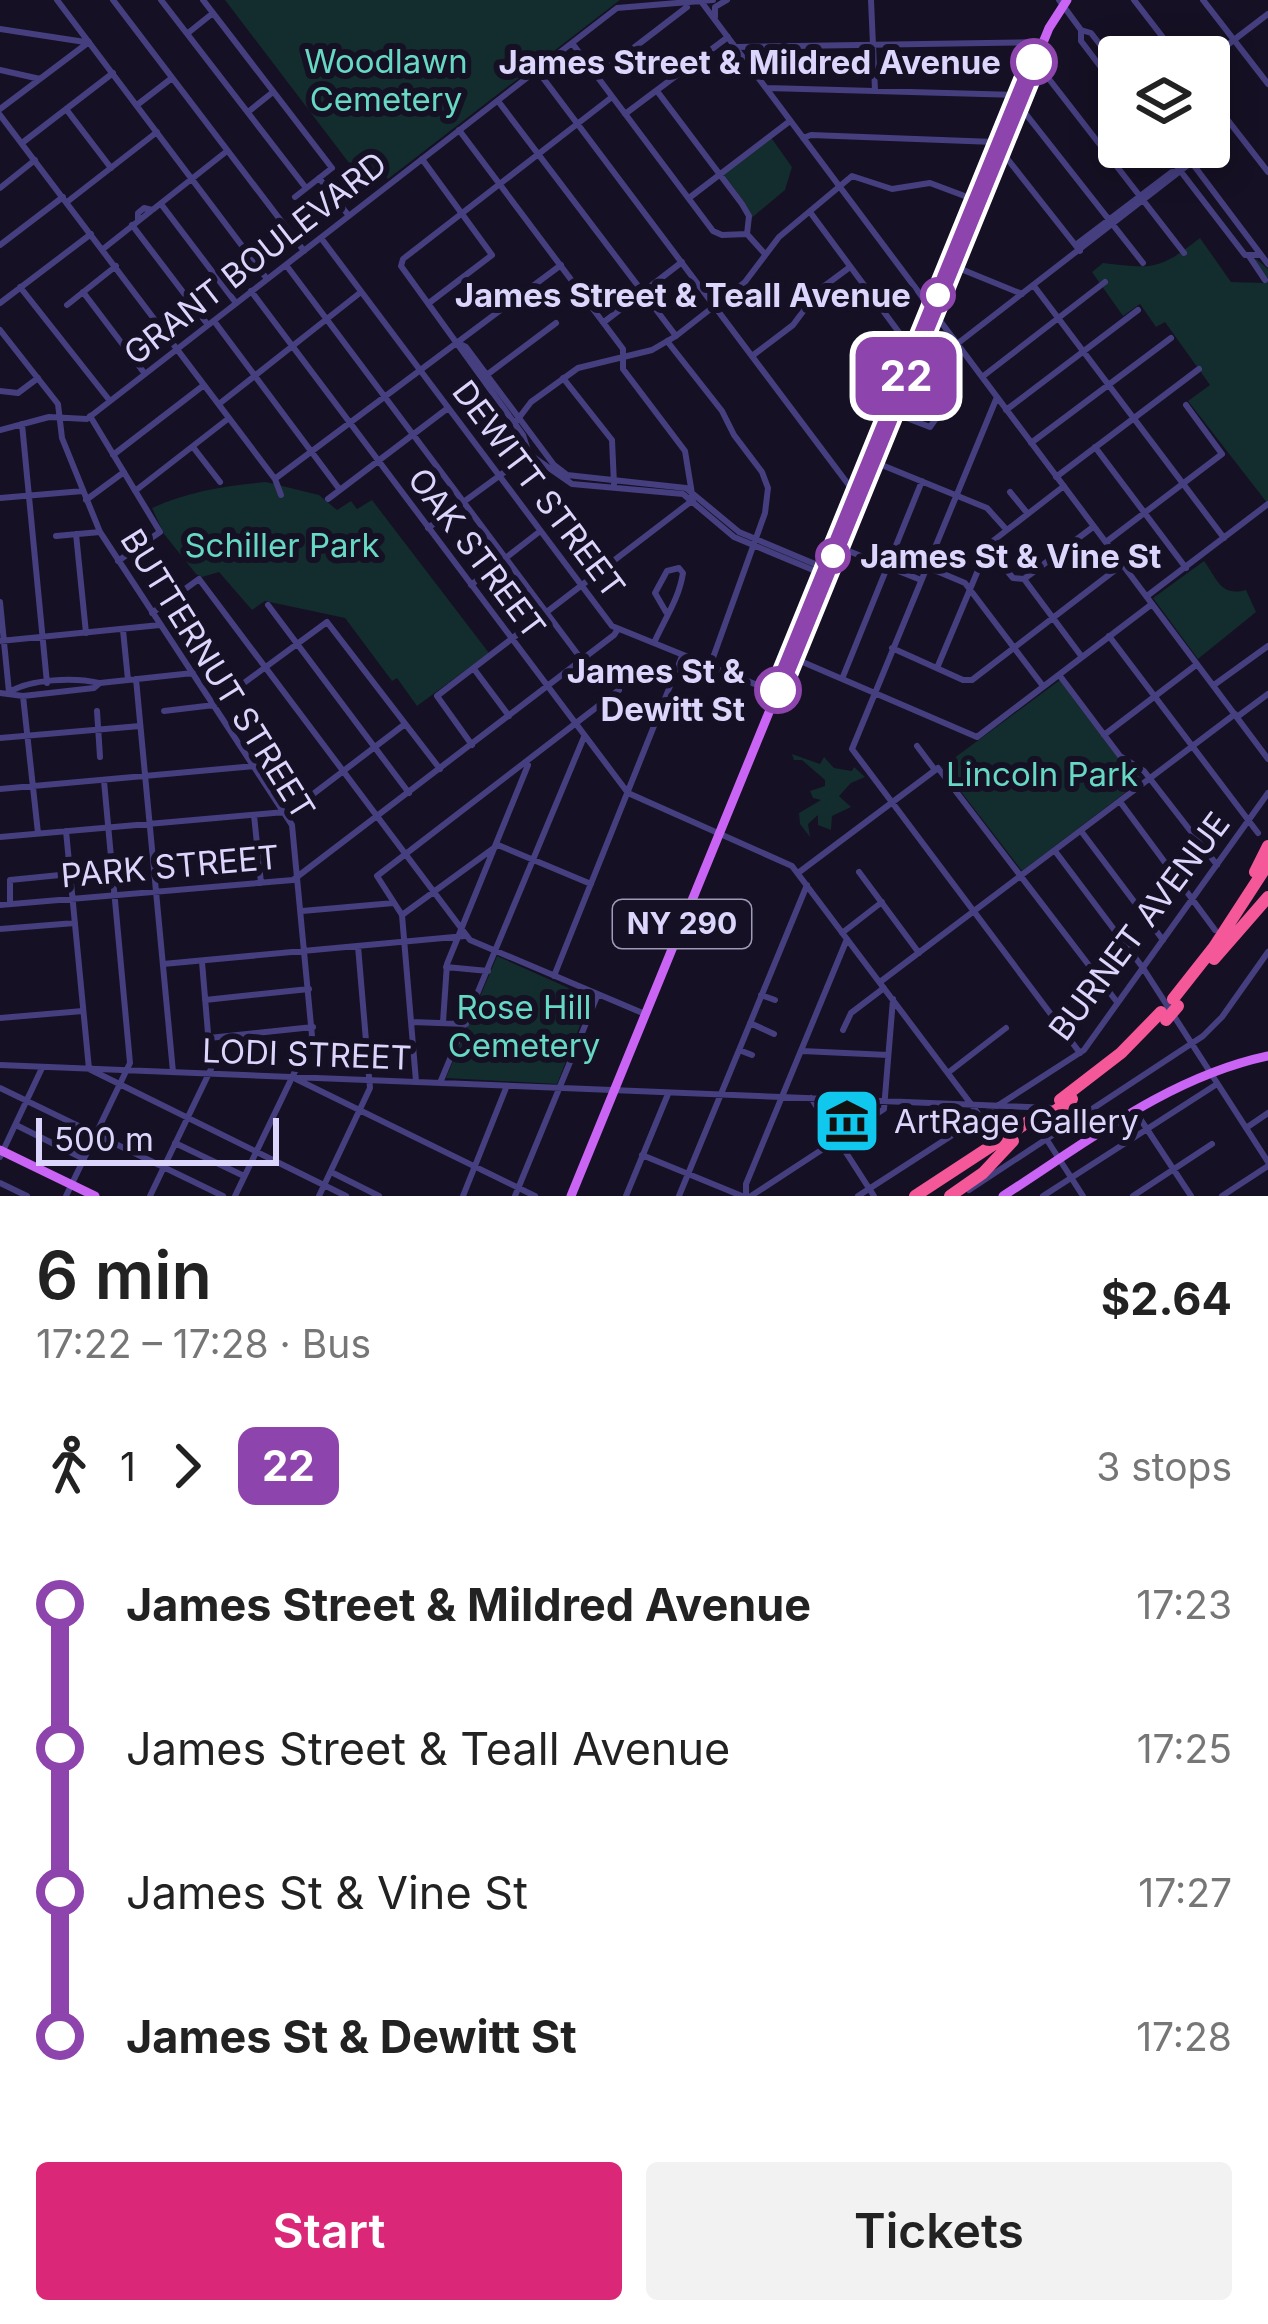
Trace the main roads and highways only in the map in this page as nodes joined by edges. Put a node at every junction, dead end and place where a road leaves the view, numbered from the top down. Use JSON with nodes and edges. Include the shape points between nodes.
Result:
{"nodes":[{"id":1,"x":1063,"y":2,"type":"edge"},
{"id":2,"x":1268,"y":846,"type":"edge"},
{"id":3,"x":1268,"y":864,"type":"edge"},
{"id":4,"x":1268,"y":877,"type":"edge"},
{"id":5,"x":1268,"y":897,"type":"edge"},
{"id":6,"x":1232,"y":917,"type":"junction"},
{"id":7,"x":1214,"y":959,"type":"junction"},
{"id":8,"x":1175,"y":1003,"type":"junction"},
{"id":9,"x":1268,"y":1056,"type":"edge"},
{"id":10,"x":1042,"y":1116,"type":"junction"},
{"id":11,"x":1013,"y":1141,"type":"junction"},
{"id":12,"x":1,"y":1153,"type":"edge"},
{"id":13,"x":94,"y":1196,"type":"edge"},
{"id":14,"x":571,"y":1196,"type":"edge"},
{"id":15,"x":916,"y":1196,"type":"edge"},
{"id":16,"x":931,"y":1196,"type":"edge"},
{"id":17,"x":950,"y":1196,"type":"edge"},
{"id":18,"x":1004,"y":1196,"type":"edge"}],
"edges":[{"from":1,"to":14,"type":"main road","number":"NY 290"},
{"from":2,"to":6,"type":"highway"},
{"from":3,"to":6,"type":"highway"},
{"from":4,"to":7,"type":"highway"},
{"from":5,"to":7,"type":"highway"},
{"from":6,"to":8,"type":"highway"},
{"from":7,"to":8,"type":"highway"},
{"from":8,"to":10,"type":"highway","bridge":true},
{"from":9,"to":18,"type":"main road","via":[[1210,1072],[1135,1111]]},
{"from":10,"to":11,"type":"highway"},
{"from":10,"to":15,"type":"highway"},
{"from":11,"to":16,"type":"highway"},
{"from":11,"to":17,"type":"highway"},
{"from":12,"to":13,"type":"main road"}]}
